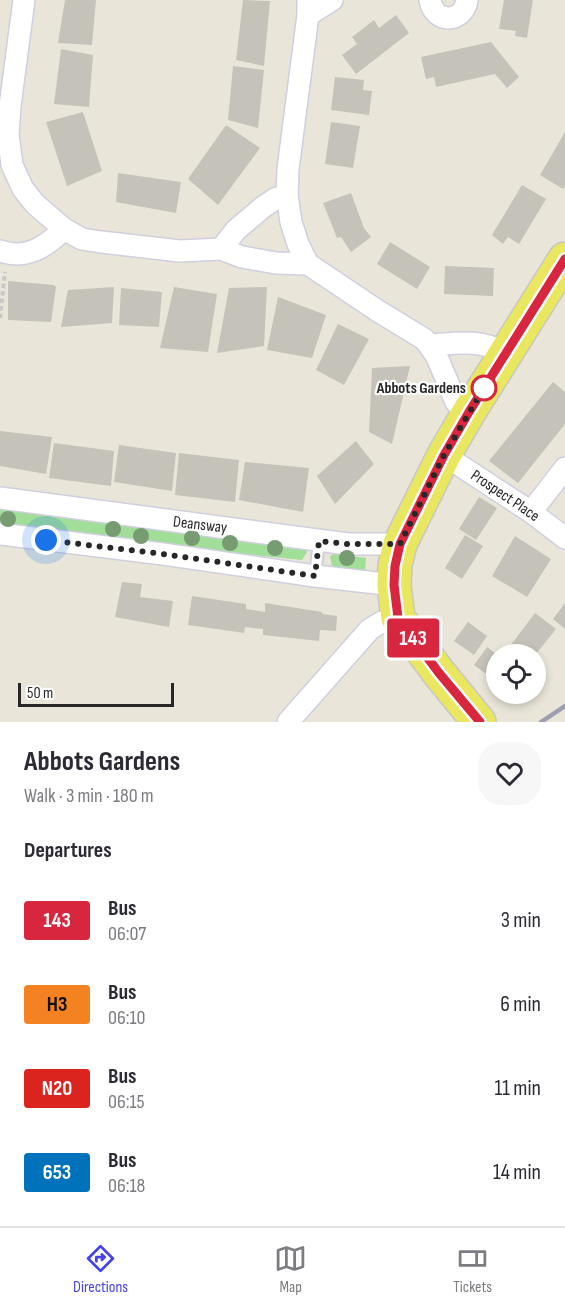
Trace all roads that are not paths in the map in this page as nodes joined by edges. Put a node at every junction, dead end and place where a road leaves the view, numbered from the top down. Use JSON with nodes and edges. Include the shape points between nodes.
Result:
{"nodes":[{"id":1,"x":24,"y":0,"type":"edge"},
{"id":2,"x":332,"y":0,"type":"edge"},
{"id":3,"x":430,"y":0,"type":"edge"},
{"id":4,"x":467,"y":0,"type":"edge"},
{"id":5,"x":308,"y":8,"type":"edge"},
{"id":6,"x":6,"y":168,"type":"edge"},
{"id":7,"x":287,"y":195,"type":"junction"},
{"id":8,"x":64,"y":230,"type":"junction"},
{"id":9,"x":221,"y":249,"type":"junction"},
{"id":10,"x":4,"y":252,"type":"edge"},
{"id":11,"x":565,"y":259,"type":"edge"},
{"id":12,"x":308,"y":264,"type":"junction"},
{"id":13,"x":429,"y":345,"type":"junction"},
{"id":14,"x":506,"y":354,"type":"junction"},
{"id":15,"x":469,"y":412,"type":"junction"},
{"id":16,"x":444,"y":455,"type":"junction"},
{"id":17,"x":565,"y":468,"type":"edge"},
{"id":18,"x":0,"y":498,"type":"edge"},
{"id":19,"x":531,"y":513,"type":"junction"},
{"id":20,"x":0,"y":534,"type":"edge"},
{"id":21,"x":565,"y":538,"type":"edge"},
{"id":22,"x":319,"y":541,"type":"junction"},
{"id":23,"x":400,"y":544,"type":"junction"},
{"id":24,"x":315,"y":576,"type":"junction"},
{"id":25,"x":394,"y":585,"type":"junction"},
{"id":26,"x":398,"y":618,"type":"junction"},
{"id":27,"x":477,"y":719,"type":"edge"},
{"id":28,"x":288,"y":722,"type":"edge"}],
"edges":[{"from":1,"to":6,"type":"street"},
{"from":2,"to":5,"type":"street"},
{"from":3,"to":4,"type":"street","via":[[437,14],[449,18],[465,8]]},
{"from":5,"to":7,"type":"street"},
{"from":6,"to":8,"type":"street","via":[[34,204]]},
{"from":7,"to":9,"type":"street","via":[[263,207]]},
{"from":7,"to":12,"type":"street","via":[[291,222]]},
{"from":8,"to":9,"type":"street","via":[[82,239],[101,242],[180,251]]},
{"from":8,"to":10,"type":"street","via":[[36,250],[23,254]]},
{"from":9,"to":12,"type":"street","via":[[276,264]]},
{"from":11,"to":14,"type":"main road"},
{"from":12,"to":13,"type":"street"},
{"from":13,"to":14,"type":"street","via":[[467,342],[492,346]]},
{"from":13,"to":15,"type":"street","via":[[456,402]]},
{"from":14,"to":15,"type":"main road"},
{"from":15,"to":16,"type":"main road"},
{"from":16,"to":19,"type":"street","name":"Prospect Place"},
{"from":16,"to":23,"type":"main road"},
{"from":17,"to":19,"type":"street"},
{"from":18,"to":22,"type":"street","name":"Deansway"},
{"from":19,"to":21,"type":"street","name":"Prospect Place"},
{"from":20,"to":24,"type":"street","name":"Deansway"},
{"from":22,"to":23,"type":"street","name":"Deansway"},
{"from":22,"to":24,"type":"lane"},
{"from":23,"to":25,"type":"main road"},
{"from":24,"to":25,"type":"street","name":"Deansway"},
{"from":25,"to":26,"type":"main road"},
{"from":26,"to":27,"type":"main road"},
{"from":26,"to":28,"type":"street","via":[[370,629]]}]}
